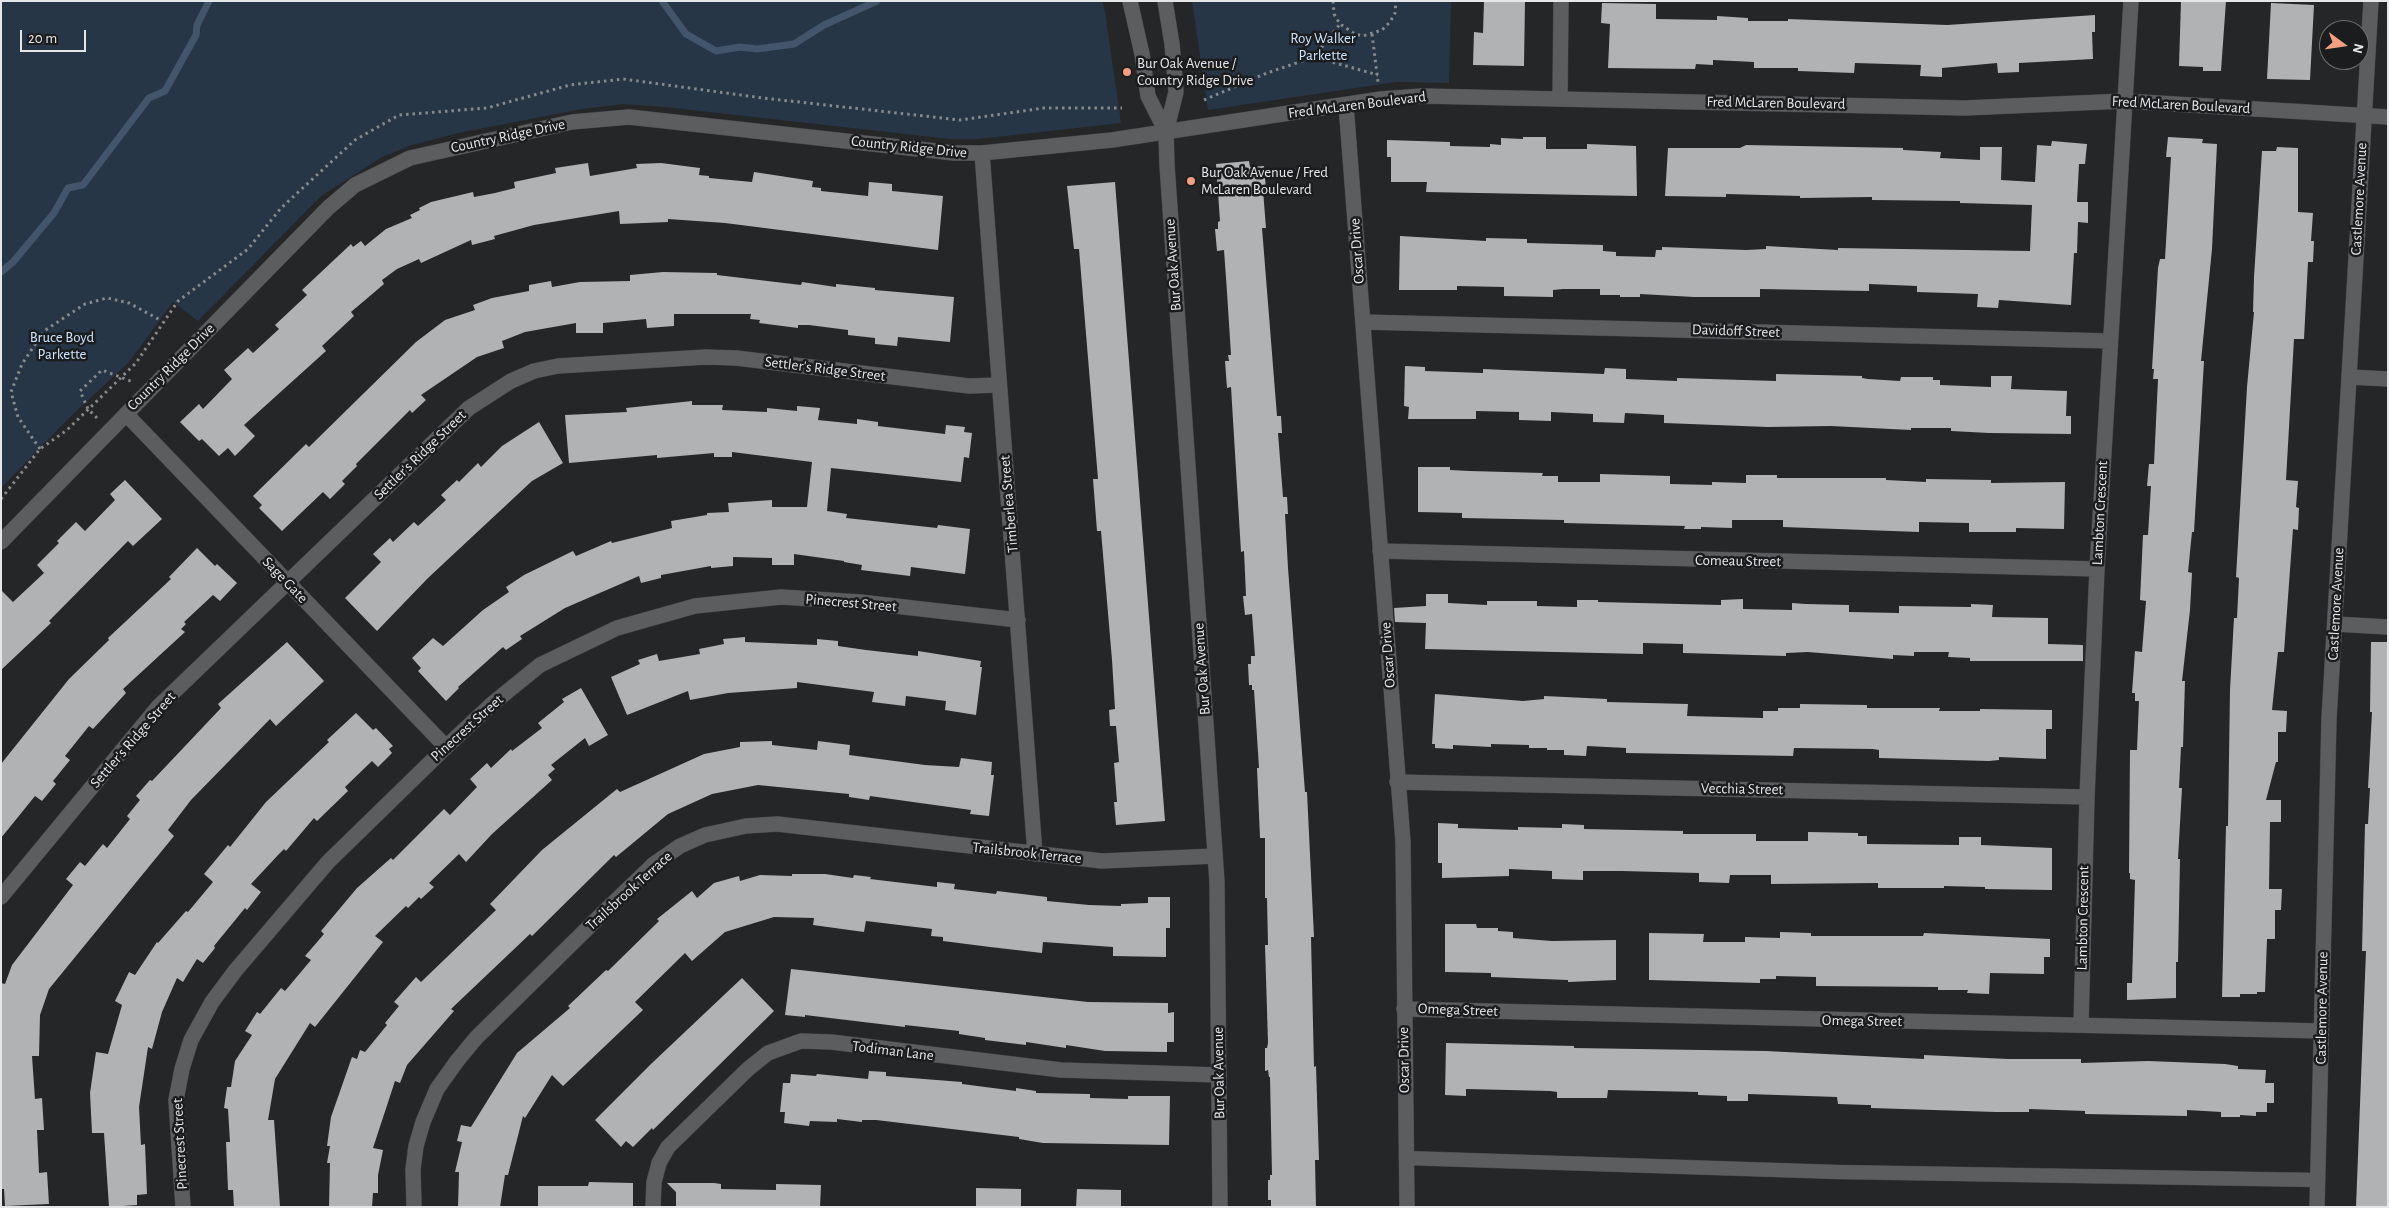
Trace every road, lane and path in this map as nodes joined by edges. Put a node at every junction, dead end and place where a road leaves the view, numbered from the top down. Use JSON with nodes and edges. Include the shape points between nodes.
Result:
{"nodes":[{"id":1,"x":1130,"y":1,"type":"edge"},
{"id":2,"x":1165,"y":1,"type":"edge"},
{"id":3,"x":1333,"y":1,"type":"edge"},
{"id":4,"x":1396,"y":1,"type":"edge"},
{"id":5,"x":1562,"y":1,"type":"edge"},
{"id":6,"x":2131,"y":1,"type":"edge"},
{"id":7,"x":2371,"y":1,"type":"edge"},
{"id":8,"x":1340,"y":24,"type":"junction"},
{"id":9,"x":1372,"y":34,"type":"junction"},
{"id":10,"x":1314,"y":57,"type":"junction"},
{"id":11,"x":1378,"y":75,"type":"junction"},
{"id":12,"x":1378,"y":82,"type":"dead end"},
{"id":13,"x":1560,"y":98,"type":"junction"},
{"id":14,"x":1204,"y":100,"type":"dead end"},
{"id":15,"x":2125,"y":101,"type":"junction"},
{"id":16,"x":1346,"y":104,"type":"junction"},
{"id":17,"x":1122,"y":108,"type":"dead end"},
{"id":18,"x":2364,"y":115,"type":"junction"},
{"id":19,"x":2388,"y":117,"type":"edge"},
{"id":20,"x":1166,"y":132,"type":"junction"},
{"id":21,"x":982,"y":153,"type":"junction"},
{"id":22,"x":162,"y":321,"type":"junction"},
{"id":23,"x":1363,"y":322,"type":"junction"},
{"id":24,"x":2110,"y":341,"type":"junction"},
{"id":25,"x":122,"y":377,"type":"junction"},
{"id":26,"x":2349,"y":377,"type":"junction"},
{"id":27,"x":2388,"y":379,"type":"edge"},
{"id":28,"x":134,"y":383,"type":"dead end"},
{"id":29,"x":1000,"y":385,"type":"junction"},
{"id":30,"x":88,"y":410,"type":"junction"},
{"id":31,"x":126,"y":414,"type":"junction"},
{"id":32,"x":97,"y":419,"type":"dead end"},
{"id":33,"x":40,"y":449,"type":"junction"},
{"id":34,"x":1,"y":499,"type":"edge"},
{"id":35,"x":1,"y":542,"type":"edge"},
{"id":36,"x":1380,"y":551,"type":"junction"},
{"id":37,"x":2097,"y":569,"type":"junction"},
{"id":38,"x":288,"y":584,"type":"junction"},
{"id":39,"x":1018,"y":620,"type":"junction"},
{"id":40,"x":2335,"y":624,"type":"junction"},
{"id":41,"x":2388,"y":627,"type":"edge"},
{"id":42,"x":446,"y":747,"type":"junction"},
{"id":43,"x":1398,"y":782,"type":"junction"},
{"id":44,"x":2087,"y":798,"type":"junction"},
{"id":45,"x":1035,"y":854,"type":"junction"},
{"id":46,"x":1216,"y":856,"type":"junction"},
{"id":47,"x":1,"y":897,"type":"edge"},
{"id":48,"x":1404,"y":1009,"type":"junction"},
{"id":49,"x":2081,"y":1026,"type":"junction"},
{"id":50,"x":2321,"y":1031,"type":"junction"},
{"id":51,"x":1219,"y":1075,"type":"junction"},
{"id":52,"x":1406,"y":1158,"type":"junction"},
{"id":53,"x":2317,"y":1180,"type":"junction"},
{"id":54,"x":184,"y":1207,"type":"edge"},
{"id":55,"x":414,"y":1207,"type":"edge"},
{"id":56,"x":653,"y":1207,"type":"edge"},
{"id":57,"x":1220,"y":1207,"type":"edge"},
{"id":58,"x":1407,"y":1207,"type":"edge"},
{"id":59,"x":2317,"y":1207,"type":"edge"}],
"edges":[{"from":1,"to":20,"type":"street","name":"Bur Oak Avenue","via":[[1148,96]]},
{"from":2,"to":20,"type":"street","name":"Bur Oak Avenue","via":[[1176,92]]},
{"from":3,"to":8,"type":"path","via":[[1334,14]]},
{"from":4,"to":9,"type":"path","via":[[1390,22]]},
{"from":5,"to":13,"type":"street"},
{"from":6,"to":15,"type":"street","name":"Lambton Crescent"},
{"from":7,"to":18,"type":"street","name":"Castlemore Avenue"},
{"from":8,"to":9,"type":"path","via":[[1354,34]]},
{"from":8,"to":10,"type":"path"},
{"from":9,"to":11,"type":"path"},
{"from":10,"to":11,"type":"path"},
{"from":10,"to":14,"type":"path","via":[[1260,75]]},
{"from":11,"to":12,"type":"path"},
{"from":13,"to":15,"type":"street","name":"Fred McLaren Boulevard","via":[[1965,108]]},
{"from":13,"to":16,"type":"street","name":"Fred McLaren Boulevard","via":[[1422,96]]},
{"from":15,"to":18,"type":"street","name":"Fred McLaren Boulevard"},
{"from":15,"to":24,"type":"street","name":"Lambton Crescent"},
{"from":16,"to":20,"type":"street","name":"Fred McLaren Boulevard"},
{"from":16,"to":23,"type":"street","name":"Oscar Drive"},
{"from":17,"to":22,"type":"path","via":[[1044,108],[960,120],[623,79],[570,85],[487,108],[400,114],[355,140],[281,208],[248,249],[178,301]]},
{"from":18,"to":19,"type":"street","name":"Fred McLaren Boulevard"},
{"from":18,"to":26,"type":"street","name":"Castlemore Avenue"},
{"from":20,"to":21,"type":"street","name":"Country Ridge Drive"},
{"from":20,"to":46,"type":"street","name":"Bur Oak Avenue"},
{"from":21,"to":29,"type":"street","name":"Timberlea Street"},
{"from":21,"to":31,"type":"street","name":"Country Ridge Drive","via":[[954,153],[629,117],[572,122],[410,158],[356,185],[328,208]]},
{"from":22,"to":25,"type":"path","via":[[136,363]]},
{"from":22,"to":33,"type":"path","via":[[129,303],[107,298],[85,304],[44,331],[22,364],[12,392],[18,416]]},
{"from":23,"to":24,"type":"street","name":"Davidoff Street"},
{"from":23,"to":36,"type":"street","name":"Oscar Drive"},
{"from":24,"to":37,"type":"street","name":"Lambton Crescent"},
{"from":25,"to":28,"type":"path"},
{"from":25,"to":30,"type":"path"},
{"from":25,"to":30,"type":"path","via":[[102,370],[80,391]]},
{"from":26,"to":27,"type":"street"},
{"from":26,"to":40,"type":"street","name":"Castlemore Avenue"},
{"from":29,"to":38,"type":"street","name":"Settler's Ridge Street","via":[[969,386],[706,357],[582,364],[534,371],[469,408]]},
{"from":29,"to":39,"type":"street","name":"Timberlea Street"},
{"from":30,"to":32,"type":"path"},
{"from":30,"to":33,"type":"path"},
{"from":31,"to":35,"type":"street","name":"Country Ridge Drive"},
{"from":31,"to":38,"type":"street","name":"Sage Gate"},
{"from":33,"to":34,"type":"path"},
{"from":36,"to":37,"type":"street","name":"Comeau Street"},
{"from":36,"to":43,"type":"street","name":"Oscar Drive"},
{"from":37,"to":44,"type":"street","name":"Lambton Crescent"},
{"from":38,"to":42,"type":"street","name":"Sage Gate"},
{"from":38,"to":47,"type":"street","name":"Settler's Ridge Street","via":[[158,707]]},
{"from":39,"to":42,"type":"street","name":"Pinecrest Street","via":[[860,602],[781,597],[695,606],[617,628],[540,665]]},
{"from":39,"to":45,"type":"street","name":"Timberlea Street"},
{"from":40,"to":41,"type":"street"},
{"from":40,"to":50,"type":"street","name":"Castlemore Avenue","via":[[2329,718]]},
{"from":42,"to":54,"type":"street","name":"Pinecrest Street","via":[[328,862],[212,1002],[191,1040],[176,1100]]},
{"from":43,"to":44,"type":"street","name":"Vecchia Street"},
{"from":43,"to":48,"type":"street","name":"Oscar Drive","via":[[1403,842]]},
{"from":44,"to":49,"type":"street","name":"Lambton Crescent"},
{"from":45,"to":46,"type":"street","name":"Trailsbrook Terrace","via":[[1102,861]]},
{"from":45,"to":55,"type":"street","name":"Trailsbrook Terrace","via":[[777,824],[746,826],[705,835],[680,846],[654,864],[476,1038],[457,1061],[438,1089],[423,1122],[413,1169]]},
{"from":46,"to":51,"type":"street","name":"Bur Oak Avenue"},
{"from":48,"to":49,"type":"street","name":"Omega Street"},
{"from":48,"to":52,"type":"street","name":"Oscar Drive"},
{"from":49,"to":50,"type":"street","name":"Omega Street"},
{"from":50,"to":53,"type":"street","name":"Castlemore Avenue"},
{"from":51,"to":56,"type":"street","name":"Todiman Lane","via":[[1061,1070],[801,1041],[768,1053],[668,1147],[654,1182]]},
{"from":51,"to":57,"type":"street","name":"Bur Oak Avenue"},
{"from":52,"to":53,"type":"lane","via":[[1838,1172]]},
{"from":52,"to":58,"type":"street","name":"Oscar Drive"},
{"from":53,"to":59,"type":"street","name":"Castlemore Avenue"}]}
